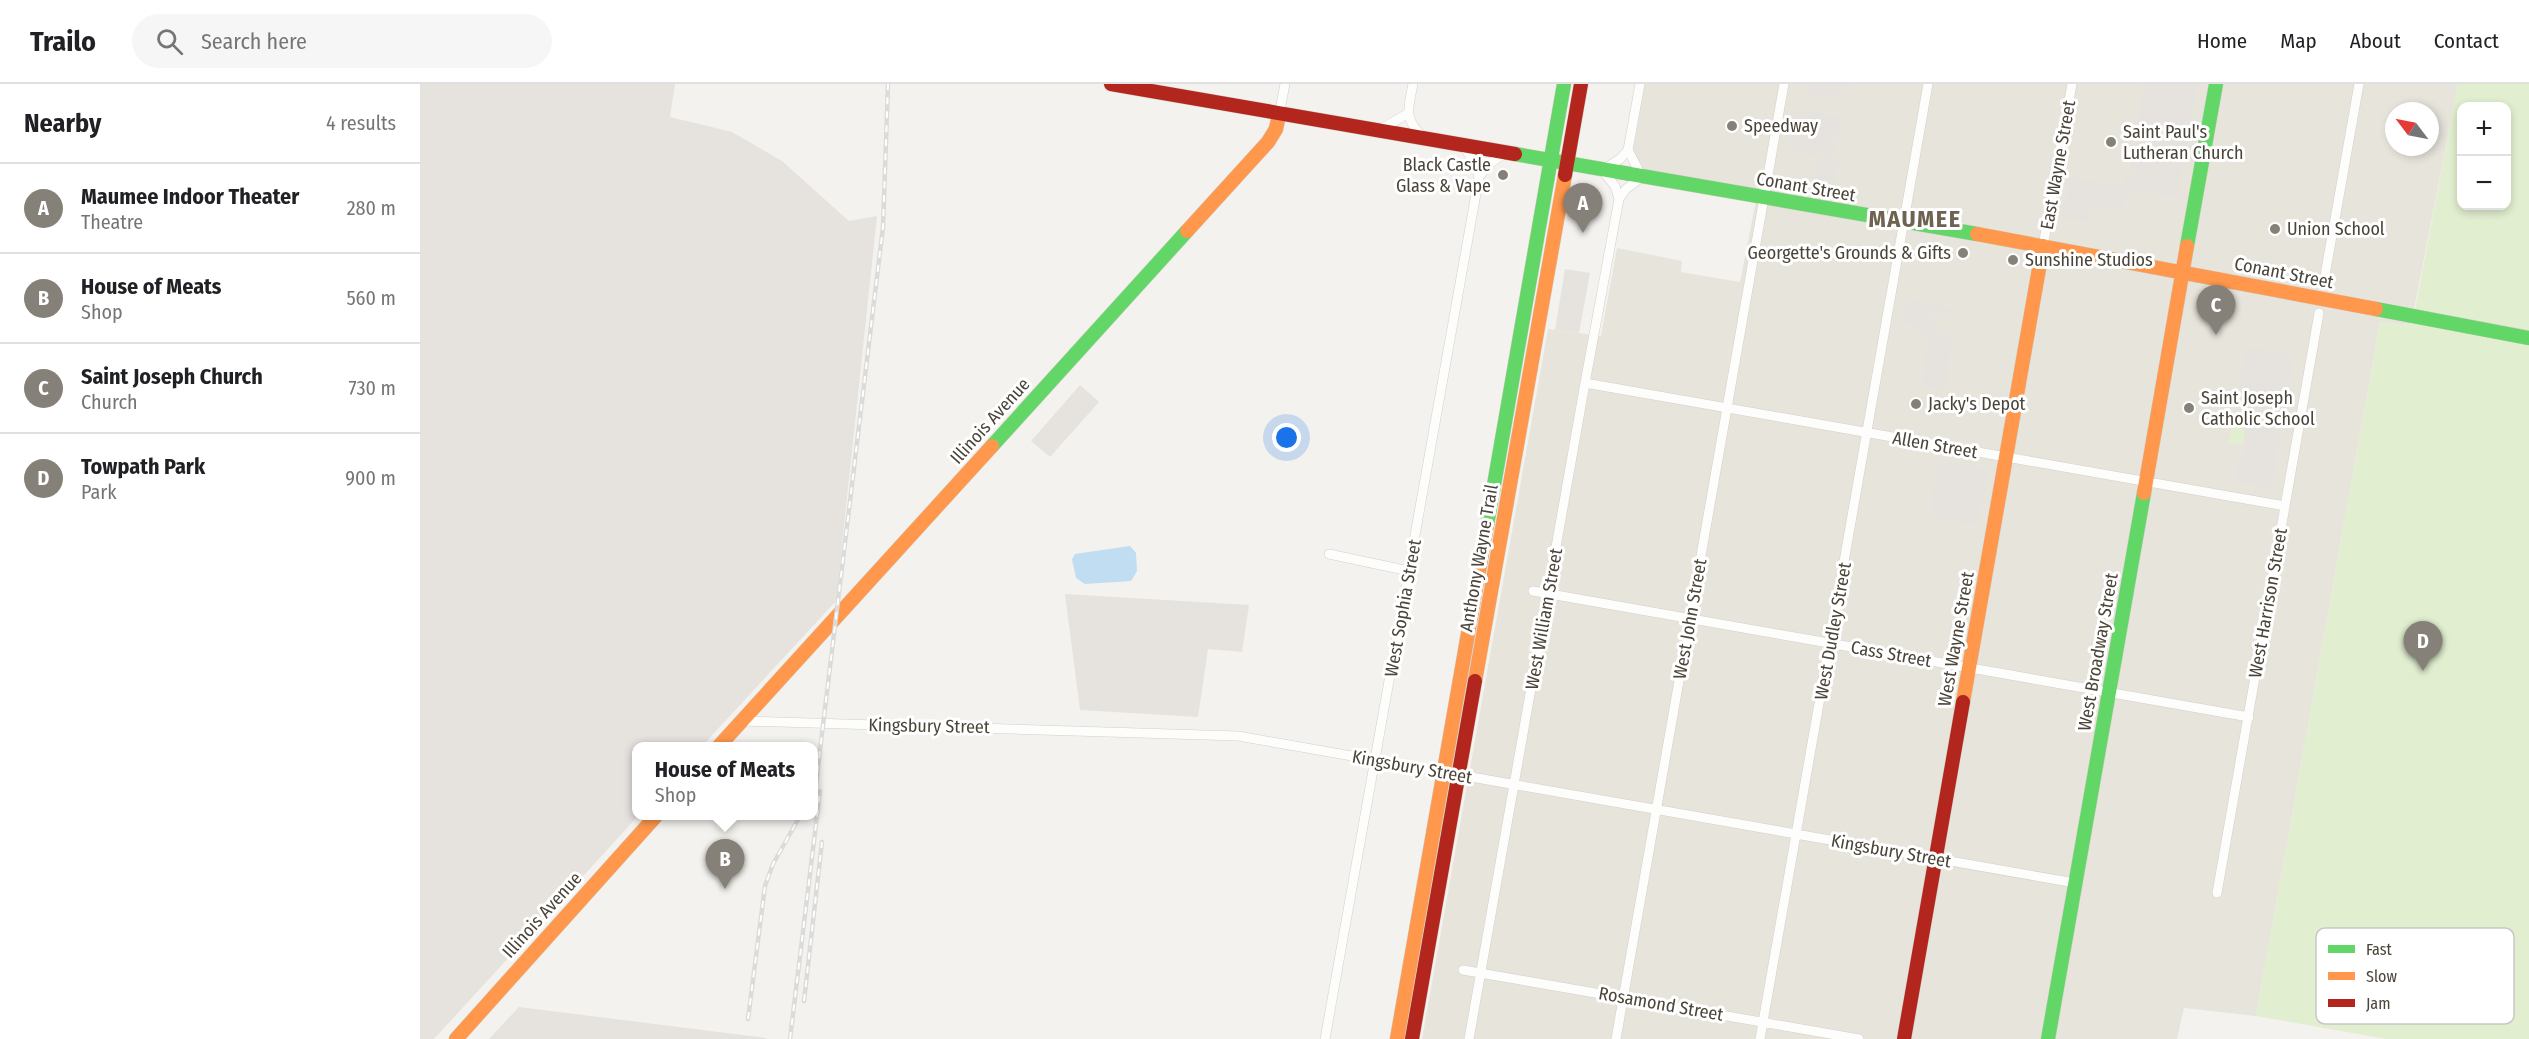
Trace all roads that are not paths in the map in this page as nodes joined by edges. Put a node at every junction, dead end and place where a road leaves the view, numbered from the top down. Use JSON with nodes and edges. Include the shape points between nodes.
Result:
{"nodes":[{"id":1,"x":1111,"y":84,"type":"edge"},
{"id":2,"x":1285,"y":84,"type":"edge"},
{"id":3,"x":1413,"y":84,"type":"edge"},
{"id":4,"x":1564,"y":84,"type":"edge"},
{"id":5,"x":1581,"y":84,"type":"edge"},
{"id":6,"x":1640,"y":84,"type":"edge"},
{"id":7,"x":1784,"y":84,"type":"edge"},
{"id":8,"x":1928,"y":84,"type":"edge"},
{"id":9,"x":2072,"y":84,"type":"edge"},
{"id":10,"x":2216,"y":84,"type":"edge"},
{"id":11,"x":2348,"y":84,"type":"edge"},
{"id":12,"x":2359,"y":85,"type":"edge"},
{"id":13,"x":1407,"y":114,"type":"junction"},
{"id":14,"x":1280,"y":115,"type":"junction"},
{"id":15,"x":1377,"y":131,"type":"junction"},
{"id":16,"x":1429,"y":140,"type":"junction"},
{"id":17,"x":1463,"y":146,"type":"junction"},
{"id":18,"x":1628,"y":150,"type":"junction"},
{"id":19,"x":1505,"y":153,"type":"junction"},
{"id":20,"x":1549,"y":161,"type":"junction"},
{"id":21,"x":1566,"y":164,"type":"junction"},
{"id":22,"x":1602,"y":170,"type":"junction"},
{"id":23,"x":1479,"y":177,"type":"junction"},
{"id":24,"x":1642,"y":177,"type":"junction"},
{"id":25,"x":1763,"y":198,"type":"junction"},
{"id":26,"x":1619,"y":199,"type":"junction"},
{"id":27,"x":1904,"y":223,"type":"junction"},
{"id":28,"x":2043,"y":246,"type":"junction"},
{"id":29,"x":2183,"y":272,"type":"junction"},
{"id":30,"x":2324,"y":281,"type":"dead end"},
{"id":31,"x":2319,"y":313,"type":"dead end"},
{"id":32,"x":2529,"y":339,"type":"edge"},
{"id":33,"x":1585,"y":383,"type":"junction"},
{"id":34,"x":1726,"y":408,"type":"junction"},
{"id":35,"x":1866,"y":433,"type":"junction"},
{"id":36,"x":2006,"y":458,"type":"junction"},
{"id":37,"x":2146,"y":482,"type":"junction"},
{"id":38,"x":2285,"y":506,"type":"junction"},
{"id":39,"x":1329,"y":554,"type":"dead end"},
{"id":40,"x":1409,"y":571,"type":"junction"},
{"id":41,"x":1533,"y":591,"type":"dead end"},
{"id":42,"x":1548,"y":594,"type":"junction"},
{"id":43,"x":1690,"y":618,"type":"junction"},
{"id":44,"x":1831,"y":643,"type":"junction"},
{"id":45,"x":1969,"y":668,"type":"junction"},
{"id":46,"x":2109,"y":692,"type":"junction"},
{"id":47,"x":2249,"y":717,"type":"junction"},
{"id":48,"x":742,"y":721,"type":"junction"},
{"id":49,"x":723,"y":742,"type":"edge"},
{"id":50,"x":1375,"y":761,"type":"junction"},
{"id":51,"x":1443,"y":772,"type":"junction"},
{"id":52,"x":1459,"y":775,"type":"junction"},
{"id":53,"x":1515,"y":784,"type":"junction"},
{"id":54,"x":1656,"y":809,"type":"junction"},
{"id":55,"x":652,"y":820,"type":"edge"},
{"id":56,"x":1797,"y":834,"type":"junction"},
{"id":57,"x":1936,"y":859,"type":"junction"},
{"id":58,"x":2076,"y":883,"type":"junction"},
{"id":59,"x":2217,"y":893,"type":"dead end"},
{"id":60,"x":1463,"y":970,"type":"dead end"},
{"id":61,"x":1481,"y":973,"type":"junction"},
{"id":62,"x":1623,"y":998,"type":"junction"},
{"id":63,"x":1763,"y":1023,"type":"junction"},
{"id":64,"x":456,"y":1039,"type":"edge"},
{"id":65,"x":1325,"y":1039,"type":"edge"},
{"id":66,"x":1396,"y":1039,"type":"edge"},
{"id":67,"x":1412,"y":1039,"type":"edge"},
{"id":68,"x":1469,"y":1039,"type":"edge"},
{"id":69,"x":1616,"y":1039,"type":"edge"},
{"id":70,"x":1760,"y":1039,"type":"edge"},
{"id":71,"x":1859,"y":1039,"type":"edge"},
{"id":72,"x":1904,"y":1039,"type":"edge"},
{"id":73,"x":2048,"y":1039,"type":"edge"}],
"edges":[{"from":1,"to":14,"type":"main road","name":"Conant Street"},
{"from":2,"to":14,"type":"street"},
{"from":3,"to":13,"type":"street"},
{"from":4,"to":20,"type":"main road","name":"Anthony Wayne Trail"},
{"from":5,"to":21,"type":"main road","name":"Anthony Wayne Trail"},
{"from":6,"to":18,"type":"street"},
{"from":7,"to":25,"type":"street","name":"West John Street"},
{"from":8,"to":27,"type":"street","name":"West Dudley Street"},
{"from":9,"to":28,"type":"street","name":"East Wayne Street"},
{"from":10,"to":29,"type":"main road","name":"West Broadway Street"},
{"from":11,"to":12,"type":"street"},
{"from":12,"to":30,"type":"street"},
{"from":13,"to":15,"type":"street"},
{"from":13,"to":16,"type":"street"},
{"from":14,"to":15,"type":"main road","name":"Conant Street"},
{"from":14,"to":48,"type":"main road","name":"Illinois Avenue","via":[[1268,142]]},
{"from":15,"to":16,"type":"main road","name":"Conant Street"},
{"from":16,"to":17,"type":"main road","name":"Conant Street"},
{"from":17,"to":19,"type":"main road","name":"Conant Street"},
{"from":17,"to":23,"type":"street","via":[[1476,164]]},
{"from":18,"to":22,"type":"street"},
{"from":18,"to":24,"type":"street"},
{"from":19,"to":20,"type":"main road","name":"Conant Street"},
{"from":19,"to":23,"type":"street"},
{"from":20,"to":21,"type":"main road","name":"Conant Street"},
{"from":20,"to":51,"type":"main road","name":"Anthony Wayne Trail"},
{"from":21,"to":22,"type":"main road","name":"Conant Street"},
{"from":21,"to":52,"type":"main road","name":"Anthony Wayne Trail"},
{"from":22,"to":24,"type":"main road","name":"Conant Street"},
{"from":22,"to":26,"type":"street","via":[[1615,186]]},
{"from":23,"to":40,"type":"street","name":"West Sophia Street"},
{"from":24,"to":25,"type":"main road","name":"Conant Street"},
{"from":24,"to":26,"type":"street"},
{"from":25,"to":27,"type":"main road","name":"Conant Street"},
{"from":25,"to":34,"type":"street","name":"West John Street"},
{"from":26,"to":33,"type":"street","name":"West William Street"},
{"from":27,"to":28,"type":"main road","name":"Conant Street"},
{"from":27,"to":35,"type":"street","name":"West Dudley Street"},
{"from":28,"to":29,"type":"main road","name":"Conant Street"},
{"from":28,"to":36,"type":"main road","name":"West Wayne Street"},
{"from":29,"to":32,"type":"main road","name":"Conant Street"},
{"from":29,"to":37,"type":"main road","name":"West Broadway Street"},
{"from":31,"to":38,"type":"street","name":"West Harrison Street"},
{"from":33,"to":34,"type":"street","name":"Allen Street"},
{"from":33,"to":42,"type":"street","name":"West William Street"},
{"from":34,"to":35,"type":"street","name":"Allen Street"},
{"from":34,"to":43,"type":"street","name":"West John Street"},
{"from":35,"to":36,"type":"street","name":"Allen Street"},
{"from":35,"to":44,"type":"street","name":"West Dudley Street"},
{"from":36,"to":37,"type":"street","name":"Allen Street"},
{"from":36,"to":45,"type":"main road","name":"West Wayne Street"},
{"from":37,"to":38,"type":"street","name":"Allen Street"},
{"from":37,"to":46,"type":"main road","name":"West Broadway Street"},
{"from":38,"to":47,"type":"street","name":"West Harrison Street"},
{"from":39,"to":40,"type":"street"},
{"from":40,"to":50,"type":"street","name":"West Sophia Street"},
{"from":41,"to":42,"type":"street","name":"Cass Street"},
{"from":42,"to":43,"type":"street","name":"Cass Street"},
{"from":42,"to":53,"type":"street","name":"West William Street"},
{"from":43,"to":44,"type":"street","name":"Cass Street"},
{"from":43,"to":54,"type":"street","name":"West John Street"},
{"from":44,"to":45,"type":"street","name":"Cass Street"},
{"from":44,"to":56,"type":"street","name":"West Dudley Street"},
{"from":45,"to":46,"type":"street","name":"Cass Street"},
{"from":45,"to":57,"type":"main road","name":"West Wayne Street"},
{"from":46,"to":47,"type":"street","name":"Cass Street"},
{"from":46,"to":58,"type":"main road","name":"West Broadway Street"},
{"from":47,"to":59,"type":"street","name":"West Harrison Street"},
{"from":48,"to":49,"type":"main road","name":"Illinois Avenue"},
{"from":48,"to":50,"type":"street","name":"Kingsbury Street","via":[[1238,736]]},
{"from":50,"to":51,"type":"street","name":"Kingsbury Street"},
{"from":50,"to":65,"type":"street","name":"West Sophia Street"},
{"from":51,"to":52,"type":"street","name":"Kingsbury Street"},
{"from":51,"to":66,"type":"main road","name":"Anthony Wayne Trail"},
{"from":52,"to":53,"type":"street","name":"Kingsbury Street"},
{"from":52,"to":67,"type":"main road","name":"Anthony Wayne Trail"},
{"from":53,"to":54,"type":"street","name":"Kingsbury Street"},
{"from":53,"to":61,"type":"street","name":"West William Street"},
{"from":54,"to":56,"type":"street","name":"Kingsbury Street"},
{"from":54,"to":62,"type":"street","name":"West John Street"},
{"from":55,"to":64,"type":"main road","name":"Illinois Avenue"},
{"from":56,"to":57,"type":"street","name":"Kingsbury Street"},
{"from":56,"to":63,"type":"street","name":"West Dudley Street"},
{"from":57,"to":58,"type":"street","name":"Kingsbury Street"},
{"from":57,"to":72,"type":"main road","name":"West Wayne Street"},
{"from":58,"to":73,"type":"main road","name":"West Broadway Street"},
{"from":60,"to":61,"type":"street","name":"Rosamond Street"},
{"from":61,"to":62,"type":"street","name":"Rosamond Street"},
{"from":61,"to":68,"type":"street","name":"West William Street"},
{"from":62,"to":63,"type":"street","name":"Rosamond Street"},
{"from":62,"to":69,"type":"street","name":"West John Street"},
{"from":63,"to":70,"type":"street","name":"West Dudley Street"},
{"from":63,"to":71,"type":"street","name":"Rosamond Street"}]}
